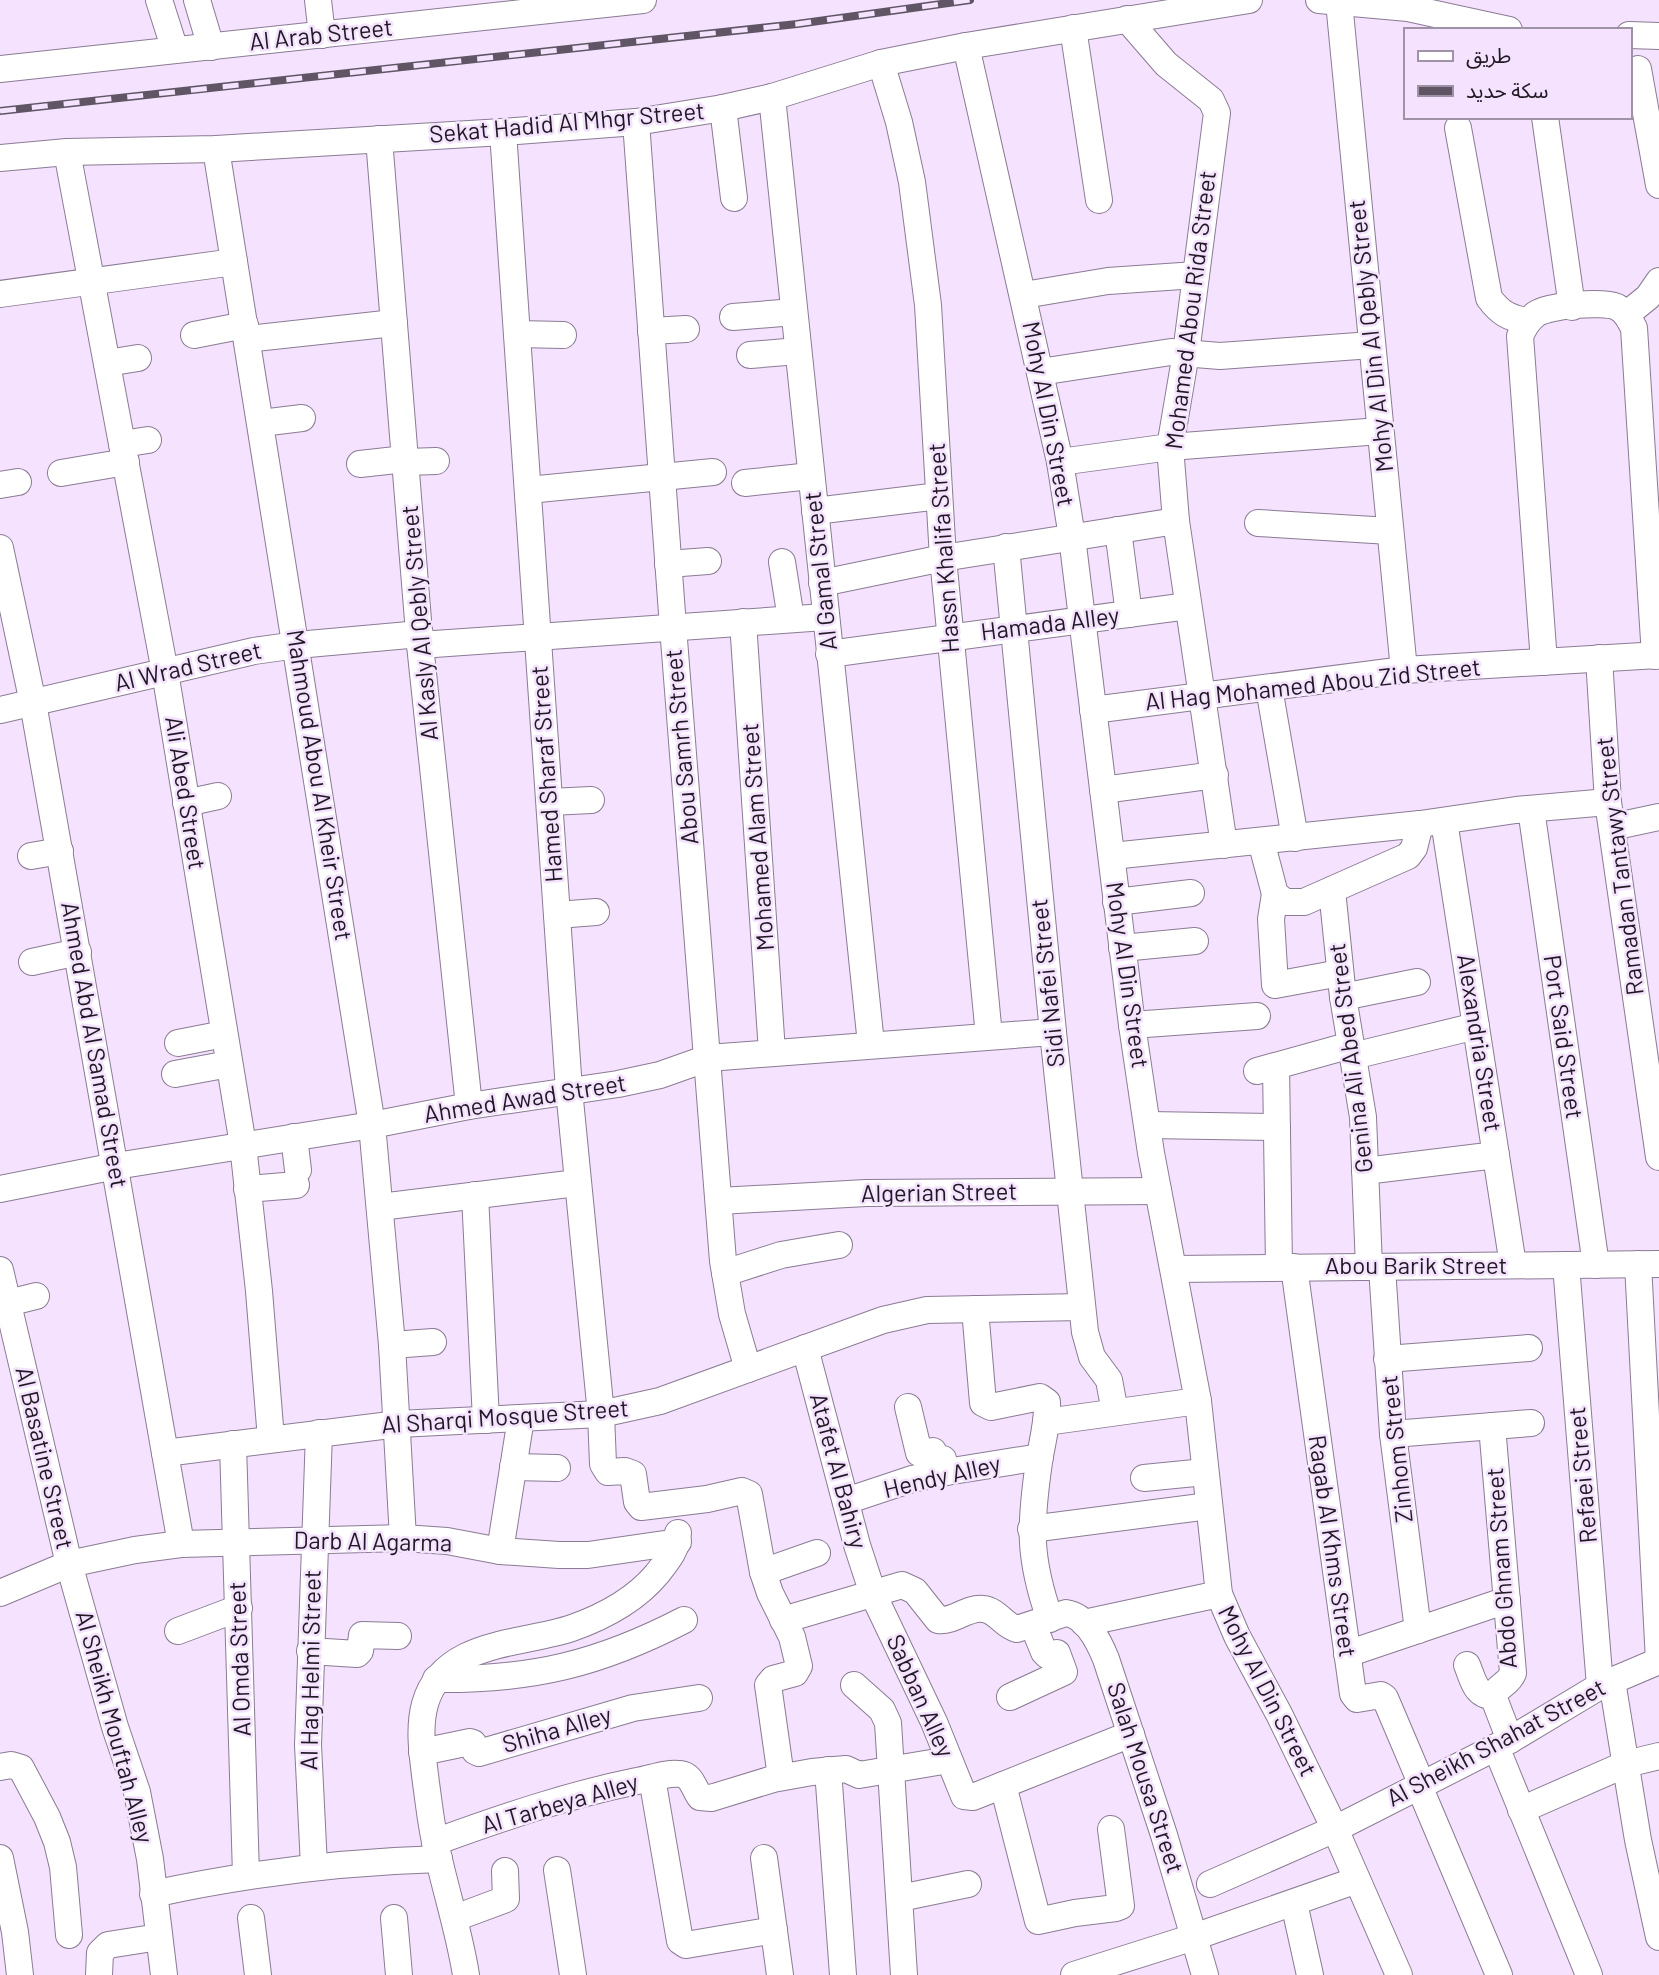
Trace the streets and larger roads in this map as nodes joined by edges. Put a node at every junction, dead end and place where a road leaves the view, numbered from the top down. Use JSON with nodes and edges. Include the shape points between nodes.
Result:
{"nodes":[{"id":1,"x":159,"y":0,"type":"edge"},
{"id":2,"x":197,"y":0,"type":"edge"},
{"id":3,"x":318,"y":0,"type":"edge"},
{"id":4,"x":643,"y":0,"type":"edge"},
{"id":5,"x":1250,"y":0,"type":"edge"},
{"id":6,"x":1329,"y":1,"type":"edge"},
{"id":7,"x":1127,"y":19,"type":"junction"},
{"id":8,"x":1073,"y":28,"type":"junction"},
{"id":9,"x":1500,"y":28,"type":"edge"},
{"id":10,"x":322,"y":35,"type":"junction"},
{"id":11,"x":1631,"y":35,"type":"edge"},
{"id":12,"x":1659,"y":36,"type":"edge"},
{"id":13,"x":966,"y":46,"type":"junction"},
{"id":14,"x":211,"y":47,"type":"junction"},
{"id":15,"x":175,"y":50,"type":"junction"},
{"id":16,"x":881,"y":63,"type":"junction"},
{"id":17,"x":0,"y":69,"type":"edge"},
{"id":18,"x":1642,"y":69,"type":"edge"},
{"id":19,"x":772,"y":97,"type":"junction"},
{"id":20,"x":723,"y":108,"type":"junction"},
{"id":21,"x":1545,"y":119,"type":"edge"},
{"id":22,"x":636,"y":122,"type":"junction"},
{"id":23,"x":1458,"y":128,"type":"dead end"},
{"id":24,"x":503,"y":132,"type":"junction"},
{"id":25,"x":379,"y":139,"type":"junction"},
{"id":26,"x":216,"y":149,"type":"junction"},
{"id":27,"x":67,"y":152,"type":"junction"},
{"id":28,"x":0,"y":158,"type":"edge"},
{"id":29,"x":1659,"y":185,"type":"edge"},
{"id":30,"x":734,"y":198,"type":"dead end"},
{"id":31,"x":1099,"y":200,"type":"dead end"},
{"id":32,"x":234,"y":262,"type":"junction"},
{"id":33,"x":1196,"y":275,"type":"junction"},
{"id":34,"x":90,"y":281,"type":"junction"},
{"id":35,"x":1659,"y":281,"type":"edge"},
{"id":36,"x":0,"y":294,"type":"edge"},
{"id":37,"x":1024,"y":295,"type":"junction"},
{"id":38,"x":1572,"y":307,"type":"junction"},
{"id":39,"x":794,"y":312,"type":"junction"},
{"id":40,"x":1627,"y":314,"type":"junction"},
{"id":41,"x":733,"y":317,"type":"dead end"},
{"id":42,"x":1527,"y":321,"type":"junction"},
{"id":43,"x":394,"y":323,"type":"junction"},
{"id":44,"x":685,"y":329,"type":"dead end"},
{"id":45,"x":651,"y":331,"type":"junction"},
{"id":46,"x":246,"y":332,"type":"junction"},
{"id":47,"x":517,"y":334,"type":"junction"},
{"id":48,"x":194,"y":335,"type":"dead end"},
{"id":49,"x":563,"y":335,"type":"dead end"},
{"id":50,"x":1372,"y":345,"type":"junction"},
{"id":51,"x":798,"y":351,"type":"junction"},
{"id":52,"x":1186,"y":353,"type":"junction"},
{"id":53,"x":750,"y":355,"type":"dead end"},
{"id":54,"x":138,"y":358,"type":"dead end"},
{"id":55,"x":107,"y":363,"type":"junction"},
{"id":56,"x":1040,"y":372,"type":"junction"},
{"id":57,"x":302,"y":418,"type":"dead end"},
{"id":58,"x":261,"y":423,"type":"junction"},
{"id":59,"x":1380,"y":431,"type":"junction"},
{"id":60,"x":1170,"y":447,"type":"junction"},
{"id":61,"x":132,"y":448,"type":"junction"},
{"id":62,"x":406,"y":461,"type":"junction"},
{"id":63,"x":436,"y":461,"type":"dead end"},
{"id":64,"x":1060,"y":462,"type":"junction"},
{"id":65,"x":360,"y":464,"type":"dead end"},
{"id":66,"x":713,"y":472,"type":"dead end"},
{"id":67,"x":61,"y":473,"type":"dead end"},
{"id":68,"x":811,"y":476,"type":"junction"},
{"id":69,"x":661,"y":477,"type":"junction"},
{"id":70,"x":745,"y":483,"type":"dead end"},
{"id":71,"x":528,"y":490,"type":"junction"},
{"id":72,"x":939,"y":496,"type":"junction"},
{"id":73,"x":815,"y":511,"type":"junction"},
{"id":74,"x":1176,"y":521,"type":"junction"},
{"id":75,"x":1258,"y":523,"type":"dead end"},
{"id":76,"x":1118,"y":530,"type":"junction"},
{"id":77,"x":1390,"y":531,"type":"junction"},
{"id":78,"x":1072,"y":537,"type":"junction"},
{"id":79,"x":1006,"y":547,"type":"junction"},
{"id":80,"x":0,"y":548,"type":"edge"},
{"id":81,"x":943,"y":558,"type":"junction"},
{"id":82,"x":708,"y":561,"type":"dead end"},
{"id":83,"x":782,"y":562,"type":"dead end"},
{"id":84,"x":668,"y":564,"type":"junction"},
{"id":85,"x":822,"y":583,"type":"junction"},
{"id":86,"x":6,"y":602,"type":"edge"},
{"id":87,"x":1188,"y":607,"type":"junction"},
{"id":88,"x":1129,"y":614,"type":"junction"},
{"id":89,"x":825,"y":617,"type":"junction"},
{"id":90,"x":791,"y":619,"type":"junction"},
{"id":91,"x":1083,"y":619,"type":"junction"},
{"id":92,"x":743,"y":622,"type":"junction"},
{"id":93,"x":673,"y":628,"type":"junction"},
{"id":94,"x":1014,"y":628,"type":"junction"},
{"id":95,"x":950,"y":636,"type":"junction"},
{"id":96,"x":538,"y":637,"type":"junction"},
{"id":97,"x":420,"y":640,"type":"junction"},
{"id":98,"x":296,"y":645,"type":"junction"},
{"id":99,"x":830,"y":653,"type":"junction"},
{"id":100,"x":1657,"y":655,"type":"edge"},
{"id":101,"x":1599,"y":659,"type":"junction"},
{"id":102,"x":1544,"y":662,"type":"junction"},
{"id":103,"x":1404,"y":670,"type":"junction"},
{"id":104,"x":165,"y":672,"type":"junction"},
{"id":105,"x":1269,"y":688,"type":"junction"},
{"id":106,"x":1202,"y":697,"type":"junction"},
{"id":107,"x":33,"y":702,"type":"junction"},
{"id":108,"x":0,"y":710,"type":"edge"},
{"id":109,"x":1093,"y":710,"type":"junction"},
{"id":110,"x":1215,"y":775,"type":"junction"},
{"id":111,"x":1103,"y":790,"type":"junction"},
{"id":112,"x":218,"y":796,"type":"dead end"},
{"id":113,"x":591,"y":800,"type":"dead end"},
{"id":114,"x":550,"y":802,"type":"junction"},
{"id":115,"x":186,"y":803,"type":"junction"},
{"id":116,"x":1531,"y":809,"type":"junction"},
{"id":117,"x":1610,"y":814,"type":"junction"},
{"id":118,"x":1659,"y":817,"type":"edge"},
{"id":119,"x":1432,"y":822,"type":"junction"},
{"id":120,"x":1295,"y":838,"type":"junction"},
{"id":121,"x":1261,"y":841,"type":"junction"},
{"id":122,"x":1224,"y":845,"type":"junction"},
{"id":123,"x":60,"y":851,"type":"junction"},
{"id":124,"x":31,"y":856,"type":"dead end"},
{"id":125,"x":1112,"y":856,"type":"junction"},
{"id":126,"x":1332,"y":890,"type":"junction"},
{"id":127,"x":1191,"y":893,"type":"dead end"},
{"id":128,"x":1275,"y":894,"type":"junction"},
{"id":129,"x":1116,"y":902,"type":"junction"},
{"id":130,"x":596,"y":912,"type":"dead end"},
{"id":131,"x":557,"y":915,"type":"junction"},
{"id":132,"x":1195,"y":941,"type":"dead end"},
{"id":133,"x":1122,"y":948,"type":"junction"},
{"id":134,"x":78,"y":952,"type":"junction"},
{"id":135,"x":32,"y":962,"type":"dead end"},
{"id":136,"x":1417,"y":982,"type":"dead end"},
{"id":137,"x":1342,"y":985,"type":"junction"},
{"id":138,"x":1257,"y":1016,"type":"dead end"},
{"id":139,"x":1132,"y":1025,"type":"junction"},
{"id":140,"x":1476,"y":1026,"type":"junction"},
{"id":141,"x":1053,"y":1032,"type":"junction"},
{"id":142,"x":224,"y":1034,"type":"junction"},
{"id":143,"x":989,"y":1036,"type":"junction"},
{"id":144,"x":178,"y":1043,"type":"dead end"},
{"id":145,"x":871,"y":1044,"type":"junction"},
{"id":146,"x":1352,"y":1050,"type":"junction"},
{"id":147,"x":772,"y":1052,"type":"junction"},
{"id":148,"x":708,"y":1058,"type":"junction"},
{"id":149,"x":229,"y":1064,"type":"junction"},
{"id":150,"x":175,"y":1074,"type":"dead end"},
{"id":151,"x":569,"y":1090,"type":"junction"},
{"id":152,"x":469,"y":1105,"type":"junction"},
{"id":153,"x":372,"y":1125,"type":"junction"},
{"id":154,"x":1148,"y":1125,"type":"junction"},
{"id":155,"x":1277,"y":1127,"type":"junction"},
{"id":156,"x":294,"y":1137,"type":"junction"},
{"id":157,"x":243,"y":1145,"type":"junction"},
{"id":158,"x":1496,"y":1155,"type":"junction"},
{"id":159,"x":1659,"y":1157,"type":"edge"},
{"id":160,"x":116,"y":1166,"type":"junction"},
{"id":161,"x":1365,"y":1171,"type":"junction"},
{"id":162,"x":578,"y":1183,"type":"junction"},
{"id":163,"x":0,"y":1189,"type":"edge"},
{"id":164,"x":247,"y":1189,"type":"junction"},
{"id":165,"x":1158,"y":1191,"type":"junction"},
{"id":166,"x":1072,"y":1193,"type":"junction"},
{"id":167,"x":475,"y":1195,"type":"junction"},
{"id":168,"x":719,"y":1201,"type":"junction"},
{"id":169,"x":380,"y":1206,"type":"junction"},
{"id":170,"x":839,"y":1245,"type":"dead end"},
{"id":171,"x":1649,"y":1264,"type":"edge"},
{"id":172,"x":1513,"y":1265,"type":"junction"},
{"id":173,"x":1566,"y":1265,"type":"junction"},
{"id":174,"x":1596,"y":1265,"type":"junction"},
{"id":175,"x":1287,"y":1267,"type":"junction"},
{"id":176,"x":1375,"y":1267,"type":"junction"},
{"id":177,"x":1174,"y":1269,"type":"junction"},
{"id":178,"x":725,"y":1273,"type":"junction"},
{"id":179,"x":3,"y":1289,"type":"edge"},
{"id":180,"x":36,"y":1296,"type":"dead end"},
{"id":181,"x":1082,"y":1307,"type":"junction"},
{"id":182,"x":975,"y":1310,"type":"junction"},
{"id":183,"x":432,"y":1342,"type":"dead end"},
{"id":184,"x":392,"y":1345,"type":"junction"},
{"id":185,"x":805,"y":1348,"type":"junction"},
{"id":186,"x":1529,"y":1348,"type":"dead end"},
{"id":187,"x":1387,"y":1359,"type":"junction"},
{"id":188,"x":748,"y":1369,"type":"junction"},
{"id":189,"x":1198,"y":1401,"type":"junction"},
{"id":190,"x":908,"y":1407,"type":"dead end"},
{"id":191,"x":1045,"y":1410,"type":"junction"},
{"id":192,"x":1115,"y":1412,"type":"junction"},
{"id":193,"x":601,"y":1414,"type":"junction"},
{"id":194,"x":521,"y":1418,"type":"junction"},
{"id":195,"x":486,"y":1420,"type":"junction"},
{"id":196,"x":1531,"y":1423,"type":"dead end"},
{"id":197,"x":398,"y":1424,"type":"junction"},
{"id":198,"x":1492,"y":1426,"type":"junction"},
{"id":199,"x":319,"y":1433,"type":"junction"},
{"id":200,"x":1393,"y":1434,"type":"junction"},
{"id":201,"x":271,"y":1439,"type":"junction"},
{"id":202,"x":233,"y":1444,"type":"junction"},
{"id":203,"x":166,"y":1453,"type":"junction"},
{"id":204,"x":1040,"y":1457,"type":"junction"},
{"id":205,"x":513,"y":1467,"type":"junction"},
{"id":206,"x":557,"y":1468,"type":"dead end"},
{"id":207,"x":946,"y":1472,"type":"junction"},
{"id":208,"x":1205,"y":1472,"type":"junction"},
{"id":209,"x":1144,"y":1478,"type":"dead end"},
{"id":210,"x":846,"y":1501,"type":"junction"},
{"id":211,"x":677,"y":1503,"type":"junction"},
{"id":212,"x":1209,"y":1506,"type":"junction"},
{"id":213,"x":1031,"y":1529,"type":"junction"},
{"id":214,"x":403,"y":1538,"type":"junction"},
{"id":215,"x":314,"y":1539,"type":"junction"},
{"id":216,"x":237,"y":1542,"type":"junction"},
{"id":217,"x":678,"y":1542,"type":"junction"},
{"id":218,"x":181,"y":1544,"type":"junction"},
{"id":219,"x":500,"y":1551,"type":"junction"},
{"id":220,"x":817,"y":1553,"type":"dead end"},
{"id":221,"x":69,"y":1564,"type":"junction"},
{"id":222,"x":763,"y":1572,"type":"junction"},
{"id":223,"x":0,"y":1593,"type":"edge"},
{"id":224,"x":873,"y":1594,"type":"junction"},
{"id":225,"x":1219,"y":1594,"type":"junction"},
{"id":226,"x":1507,"y":1600,"type":"junction"},
{"id":227,"x":239,"y":1608,"type":"junction"},
{"id":228,"x":684,"y":1620,"type":"dead end"},
{"id":229,"x":783,"y":1620,"type":"junction"},
{"id":230,"x":1041,"y":1622,"type":"junction"},
{"id":231,"x":1084,"y":1623,"type":"junction"},
{"id":232,"x":1418,"y":1630,"type":"junction"},
{"id":233,"x":178,"y":1632,"type":"dead end"},
{"id":234,"x":398,"y":1636,"type":"dead end"},
{"id":235,"x":310,"y":1651,"type":"junction"},
{"id":236,"x":1347,"y":1654,"type":"junction"},
{"id":237,"x":1659,"y":1661,"type":"edge"},
{"id":238,"x":1468,"y":1665,"type":"dead end"},
{"id":239,"x":436,"y":1679,"type":"junction"},
{"id":240,"x":1606,"y":1683,"type":"junction"},
{"id":241,"x":854,"y":1685,"type":"dead end"},
{"id":242,"x":1493,"y":1696,"type":"junction"},
{"id":243,"x":1010,"y":1697,"type":"dead end"},
{"id":244,"x":699,"y":1698,"type":"dead end"},
{"id":245,"x":1131,"y":1734,"type":"junction"},
{"id":246,"x":1503,"y":1744,"type":"junction"},
{"id":247,"x":422,"y":1752,"type":"junction"},
{"id":248,"x":1659,"y":1756,"type":"edge"},
{"id":249,"x":949,"y":1760,"type":"junction"},
{"id":250,"x":1626,"y":1764,"type":"junction"},
{"id":251,"x":0,"y":1767,"type":"edge"},
{"id":252,"x":892,"y":1769,"type":"junction"},
{"id":253,"x":828,"y":1770,"type":"junction"},
{"id":254,"x":781,"y":1777,"type":"junction"},
{"id":255,"x":652,"y":1778,"type":"junction"},
{"id":256,"x":1003,"y":1785,"type":"junction"},
{"id":257,"x":1420,"y":1786,"type":"junction"},
{"id":258,"x":1521,"y":1810,"type":"junction"},
{"id":259,"x":1111,"y":1829,"type":"dead end"},
{"id":260,"x":1335,"y":1829,"type":"junction"},
{"id":261,"x":437,"y":1850,"type":"junction"},
{"id":262,"x":0,"y":1858,"type":"edge"},
{"id":263,"x":764,"y":1858,"type":"dead end"},
{"id":264,"x":314,"y":1866,"type":"junction"},
{"id":265,"x":557,"y":1870,"type":"dead end"},
{"id":266,"x":505,"y":1871,"type":"dead end"},
{"id":267,"x":246,"y":1875,"type":"junction"},
{"id":268,"x":1357,"y":1880,"type":"junction"},
{"id":269,"x":968,"y":1884,"type":"dead end"},
{"id":270,"x":1210,"y":1884,"type":"dead end"},
{"id":271,"x":153,"y":1894,"type":"junction"},
{"id":272,"x":900,"y":1898,"type":"junction"},
{"id":273,"x":1294,"y":1903,"type":"junction"},
{"id":274,"x":1656,"y":1907,"type":"edge"},
{"id":275,"x":251,"y":1918,"type":"dead end"},
{"id":276,"x":454,"y":1918,"type":"junction"},
{"id":277,"x":394,"y":1919,"type":"dead end"},
{"id":278,"x":774,"y":1930,"type":"junction"},
{"id":279,"x":69,"y":1935,"type":"dead end"},
{"id":280,"x":159,"y":1937,"type":"junction"},
{"id":281,"x":1194,"y":1937,"type":"junction"},
{"id":282,"x":1659,"y":1937,"type":"edge"},
{"id":283,"x":20,"y":1975,"type":"edge"},
{"id":284,"x":99,"y":1975,"type":"edge"},
{"id":285,"x":164,"y":1975,"type":"edge"},
{"id":286,"x":258,"y":1975,"type":"edge"},
{"id":287,"x":398,"y":1975,"type":"edge"},
{"id":288,"x":466,"y":1975,"type":"edge"},
{"id":289,"x":573,"y":1975,"type":"edge"},
{"id":290,"x":780,"y":1975,"type":"edge"},
{"id":291,"x":843,"y":1975,"type":"edge"},
{"id":292,"x":904,"y":1975,"type":"edge"},
{"id":293,"x":1074,"y":1975,"type":"edge"},
{"id":294,"x":1205,"y":1975,"type":"edge"},
{"id":295,"x":1310,"y":1975,"type":"edge"},
{"id":296,"x":1399,"y":1975,"type":"edge"},
{"id":297,"x":1499,"y":1975,"type":"edge"},
{"id":298,"x":1589,"y":1975,"type":"edge"}],
"edges":[{"from":1,"to":15,"type":"street"},
{"from":2,"to":14,"type":"street"},
{"from":3,"to":10,"type":"street"},
{"from":4,"to":10,"type":"street","name":"Al Arab Street"},
{"from":5,"to":7,"type":"street","name":"Sekat Hadid Al Mhgr Street"},
{"from":6,"to":9,"type":"street","via":[[1408,8]]},
{"from":6,"to":50,"type":"street","name":"Mohy Al Din Al Qebly Street"},
{"from":7,"to":8,"type":"street","name":"Sekat Hadid Al Mhgr Street"},
{"from":7,"to":33,"type":"street","name":"Mohamed Abou Rida Street","via":[[1166,64],[1210,100],[1217,113]]},
{"from":8,"to":13,"type":"street","name":"Sekat Hadid Al Mhgr Street"},
{"from":8,"to":31,"type":"street"},
{"from":10,"to":14,"type":"street","name":"Al Arab Street"},
{"from":11,"to":12,"type":"street"},
{"from":13,"to":16,"type":"street","name":"Sekat Hadid Al Mhgr Street"},
{"from":13,"to":37,"type":"street","name":"Mohy Al Din Street"},
{"from":14,"to":15,"type":"street","name":"Al Arab Street"},
{"from":15,"to":17,"type":"street","name":"Al Arab Street"},
{"from":16,"to":19,"type":"street","name":"Sekat Hadid Al Mhgr Street"},
{"from":16,"to":72,"type":"street","name":"Hassn Khalifa Street","via":[[899,122],[916,207],[928,305]]},
{"from":18,"to":29,"type":"street"},
{"from":19,"to":20,"type":"street","name":"Sekat Hadid Al Mhgr Street"},
{"from":19,"to":39,"type":"street","name":"Al Gamal Street"},
{"from":20,"to":22,"type":"street","name":"Sekat Hadid Al Mhgr Street"},
{"from":20,"to":30,"type":"street"},
{"from":21,"to":38,"type":"street"},
{"from":22,"to":24,"type":"street","name":"Sekat Hadid Al Mhgr Street"},
{"from":22,"to":45,"type":"street","name":"Abou Samrh Street"},
{"from":23,"to":42,"type":"street","via":[[1489,298],[1511,319]]},
{"from":24,"to":25,"type":"street","name":"Sekat Hadid Al Mhgr Street"},
{"from":24,"to":47,"type":"street","name":"Hamed Sharaf Street"},
{"from":25,"to":26,"type":"street","name":"Sekat Hadid Al Mhgr Street"},
{"from":25,"to":43,"type":"street","name":"Al Kasly Al Qebly Street"},
{"from":26,"to":27,"type":"street","name":"Sekat Hadid Al Mhgr Street"},
{"from":26,"to":32,"type":"street","name":"Mahmoud Abou Al Kheir Street"},
{"from":27,"to":28,"type":"street","name":"Sekat Hadid Al Mhgr Street"},
{"from":27,"to":34,"type":"street","name":"Ali Abed Street"},
{"from":32,"to":34,"type":"street"},
{"from":32,"to":46,"type":"street","name":"Mahmoud Abou Al Kheir Street"},
{"from":33,"to":37,"type":"street","via":[[1108,281]]},
{"from":33,"to":52,"type":"street","name":"Mohamed Abou Rida Street"},
{"from":34,"to":36,"type":"street"},
{"from":34,"to":55,"type":"street","name":"Ali Abed Street"},
{"from":35,"to":40,"type":"street"},
{"from":37,"to":56,"type":"street","name":"Mohy Al Din Street"},
{"from":38,"to":40,"type":"street","via":[[1601,304]]},
{"from":38,"to":42,"type":"street","via":[[1539,312]]},
{"from":39,"to":41,"type":"street"},
{"from":39,"to":51,"type":"street","name":"Al Gamal Street"},
{"from":40,"to":100,"type":"street","via":[[1634,328]]},
{"from":42,"to":102,"type":"street","via":[[1520,335]]},
{"from":43,"to":46,"type":"street"},
{"from":43,"to":62,"type":"street","name":"Al Kasly Al Qebly Street"},
{"from":44,"to":45,"type":"street"},
{"from":45,"to":69,"type":"street","name":"Abou Samrh Street"},
{"from":46,"to":48,"type":"street"},
{"from":46,"to":58,"type":"street","name":"Mahmoud Abou Al Kheir Street"},
{"from":47,"to":49,"type":"street"},
{"from":47,"to":71,"type":"street","name":"Hamed Sharaf Street","via":[[535,441]]},
{"from":50,"to":52,"type":"street","via":[[1220,356]]},
{"from":50,"to":59,"type":"street","name":"Mohy Al Din Al Qebly Street"},
{"from":51,"to":53,"type":"street"},
{"from":51,"to":68,"type":"street","name":"Al Gamal Street"},
{"from":52,"to":56,"type":"street"},
{"from":52,"to":60,"type":"street","name":"Mohamed Abou Rida Street"},
{"from":54,"to":55,"type":"street"},
{"from":55,"to":61,"type":"street","name":"Ali Abed Street"},
{"from":56,"to":64,"type":"street","name":"Mohy Al Din Street"},
{"from":57,"to":58,"type":"street"},
{"from":58,"to":98,"type":"street","name":"Mahmoud Abou Al Kheir Street"},
{"from":59,"to":60,"type":"street"},
{"from":59,"to":77,"type":"street","name":"Mohy Al Din Al Qebly Street"},
{"from":60,"to":64,"type":"street"},
{"from":60,"to":74,"type":"street","name":"Mohamed Abou Rida Street"},
{"from":61,"to":67,"type":"street"},
{"from":61,"to":104,"type":"street","name":"Ali Abed Street"},
{"from":62,"to":63,"type":"street"},
{"from":62,"to":65,"type":"street"},
{"from":62,"to":97,"type":"street","name":"Al Kasly Al Qebly Street"},
{"from":64,"to":78,"type":"street","name":"Mohy Al Din Street"},
{"from":66,"to":69,"type":"street"},
{"from":68,"to":70,"type":"street"},
{"from":68,"to":73,"type":"street","name":"Al Gamal Street"},
{"from":69,"to":71,"type":"street"},
{"from":69,"to":84,"type":"street","name":"Abou Samrh Street"},
{"from":71,"to":96,"type":"street","name":"Hamed Sharaf Street"},
{"from":72,"to":73,"type":"street"},
{"from":72,"to":81,"type":"street","name":"Hassn Khalifa Street"},
{"from":73,"to":85,"type":"street","name":"Al Gamal Street"},
{"from":74,"to":76,"type":"street"},
{"from":74,"to":87,"type":"street","name":"Mohamed Abou Rida Street"},
{"from":75,"to":77,"type":"street"},
{"from":76,"to":78,"type":"street"},
{"from":76,"to":88,"type":"street"},
{"from":77,"to":103,"type":"street","name":"Mohy Al Din Al Qebly Street"},
{"from":78,"to":79,"type":"street"},
{"from":78,"to":91,"type":"street","name":"Mohy Al Din Street"},
{"from":79,"to":81,"type":"street"},
{"from":79,"to":94,"type":"street","name":"Sidi Nafei Street"},
{"from":80,"to":86,"type":"street","name":"Ahmed Abd Al Samad Street"},
{"from":81,"to":85,"type":"street"},
{"from":81,"to":95,"type":"street","name":"Hassn Khalifa Street"},
{"from":82,"to":84,"type":"street"},
{"from":83,"to":90,"type":"street"},
{"from":84,"to":93,"type":"street","name":"Abou Samrh Street"},
{"from":85,"to":89,"type":"street","name":"Al Gamal Street"},
{"from":86,"to":107,"type":"street","name":"Ahmed Abd Al Samad Street"},
{"from":87,"to":88,"type":"street","name":"Hamada Alley"},
{"from":87,"to":106,"type":"street","name":"Mohamed Abou Rida Street"},
{"from":88,"to":91,"type":"street","name":"Hamada Alley"},
{"from":89,"to":90,"type":"street","name":"Al Wrad Street"},
{"from":89,"to":99,"type":"street","name":"Al Gamal Street"},
{"from":90,"to":92,"type":"street","name":"Al Wrad Street"},
{"from":91,"to":94,"type":"street","name":"Hamada Alley"},
{"from":91,"to":109,"type":"street","name":"Mohy Al Din Street"},
{"from":92,"to":93,"type":"street","name":"Al Wrad Street"},
{"from":92,"to":147,"type":"street","name":"Mohamed Alam Street"},
{"from":93,"to":96,"type":"street","name":"Al Wrad Street"},
{"from":93,"to":148,"type":"street","name":"Abou Samrh Street"},
{"from":94,"to":95,"type":"street","name":"Hamada Alley"},
{"from":94,"to":141,"type":"street","name":"Sidi Nafei Street"},
{"from":95,"to":99,"type":"street","name":"Hamada Alley"},
{"from":95,"to":143,"type":"street","name":"Hassn Khalifa Street"},
{"from":96,"to":97,"type":"street","name":"Al Wrad Street"},
{"from":96,"to":114,"type":"street","name":"Hamed Sharaf Street"},
{"from":97,"to":98,"type":"street","name":"Al Wrad Street"},
{"from":97,"to":152,"type":"street","name":"Al Kasly Al Qebly Street"},
{"from":98,"to":104,"type":"street","name":"Al Wrad Street"},
{"from":98,"to":153,"type":"street","name":"Mahmoud Abou Al Kheir Street"},
{"from":99,"to":145,"type":"street","name":"Al Gamal Street"},
{"from":100,"to":101,"type":"street","name":"Al Hag Mohamed Abou Zid Street"},
{"from":101,"to":102,"type":"street","name":"Al Hag Mohamed Abou Zid Street"},
{"from":101,"to":117,"type":"street","name":"Ramadan Tantawy Street"},
{"from":102,"to":103,"type":"street","name":"Al Hag Mohamed Abou Zid Street"},
{"from":103,"to":105,"type":"street","name":"Al Hag Mohamed Abou Zid Street"},
{"from":104,"to":107,"type":"street","name":"Al Wrad Street"},
{"from":104,"to":115,"type":"street","name":"Ali Abed Street"},
{"from":105,"to":106,"type":"street","name":"Al Hag Mohamed Abou Zid Street"},
{"from":105,"to":120,"type":"street"},
{"from":106,"to":109,"type":"street","name":"Al Hag Mohamed Abou Zid Street"},
{"from":106,"to":110,"type":"street","name":"Mohamed Abou Rida Street"},
{"from":107,"to":108,"type":"street","name":"Al Wrad Street"},
{"from":107,"to":123,"type":"street","name":"Ahmed Abd Al Samad Street"},
{"from":109,"to":111,"type":"street","name":"Mohy Al Din Street"},
{"from":110,"to":111,"type":"street"},
{"from":110,"to":122,"type":"street","name":"Mohamed Abou Rida Street"},
{"from":111,"to":125,"type":"street","name":"Mohy Al Din Street"},
{"from":112,"to":115,"type":"street"},
{"from":113,"to":114,"type":"street"},
{"from":114,"to":131,"type":"street","name":"Hamed Sharaf Street"},
{"from":115,"to":142,"type":"street","name":"Ali Abed Street"},
{"from":116,"to":117,"type":"street"},
{"from":116,"to":119,"type":"street"},
{"from":116,"to":174,"type":"street","name":"Port Said Street"},
{"from":117,"to":118,"type":"street"},
{"from":117,"to":159,"type":"street","name":"Ramadan Tantawy Street"},
{"from":119,"to":120,"type":"street"},
{"from":119,"to":126,"type":"street","via":[[1408,856]]},
{"from":119,"to":140,"type":"street","name":"Alexandria Street"},
{"from":120,"to":121,"type":"street"},
{"from":121,"to":122,"type":"street"},
{"from":121,"to":128,"type":"street"},
{"from":122,"to":125,"type":"street"},
{"from":123,"to":124,"type":"street"},
{"from":123,"to":134,"type":"street","name":"Ahmed Abd Al Samad Street"},
{"from":125,"to":129,"type":"street","name":"Mohy Al Din Street"},
{"from":126,"to":128,"type":"street","via":[[1304,902],[1285,902]]},
{"from":126,"to":137,"type":"street","name":"Genina Ali Abed Street"},
{"from":127,"to":129,"type":"street"},
{"from":128,"to":137,"type":"street","via":[[1265,987]]},
{"from":129,"to":133,"type":"street","name":"Mohy Al Din Street"},
{"from":130,"to":131,"type":"street"},
{"from":131,"to":151,"type":"street","name":"Hamed Sharaf Street"},
{"from":132,"to":133,"type":"street"},
{"from":133,"to":139,"type":"street","name":"Mohy Al Din Street"},
{"from":134,"to":135,"type":"street"},
{"from":134,"to":160,"type":"street","name":"Ahmed Abd Al Samad Street"},
{"from":136,"to":137,"type":"street"},
{"from":137,"to":146,"type":"street","name":"Genina Ali Abed Street"},
{"from":138,"to":139,"type":"street"},
{"from":139,"to":154,"type":"street","name":"Mohy Al Din Street"},
{"from":140,"to":146,"type":"street"},
{"from":140,"to":158,"type":"street","name":"Alexandria Street"},
{"from":141,"to":143,"type":"street","name":"Ahmed Awad Street"},
{"from":141,"to":166,"type":"street","name":"Sidi Nafei Street"},
{"from":142,"to":144,"type":"street"},
{"from":142,"to":149,"type":"street","name":"Ali Abed Street"},
{"from":143,"to":145,"type":"street","name":"Ahmed Awad Street"},
{"from":145,"to":147,"type":"street","name":"Ahmed Awad Street"},
{"from":146,"to":155,"type":"street","name":"Ragab Al Khms Street","via":[[1267,1069]]},
{"from":146,"to":161,"type":"street","name":"Genina Ali Abed Street","via":[[1363,1117]]},
{"from":147,"to":148,"type":"street","name":"Ahmed Awad Street"},
{"from":148,"to":151,"type":"street","name":"Ahmed Awad Street","via":[[637,1081]]},
{"from":148,"to":168,"type":"street","name":"Abou Samrh Street"},
{"from":149,"to":150,"type":"street"},
{"from":149,"to":157,"type":"street","name":"Ali Abed Street"},
{"from":151,"to":152,"type":"street","name":"Ahmed Awad Street"},
{"from":151,"to":162,"type":"street","name":"Hamed Sharaf Street"},
{"from":152,"to":153,"type":"street","name":"Ahmed Awad Street"},
{"from":153,"to":156,"type":"street","name":"Ahmed Awad Street"},
{"from":153,"to":169,"type":"street","name":"Mahmoud Abou Al Kheir Street"},
{"from":154,"to":155,"type":"street"},
{"from":154,"to":165,"type":"street","name":"Mohy Al Din Street"},
{"from":155,"to":175,"type":"street","name":"Ragab Al Khms Street"},
{"from":156,"to":157,"type":"street","name":"Ahmed Awad Street"},
{"from":156,"to":164,"type":"street","via":[[297,1178]]},
{"from":157,"to":160,"type":"street","name":"Ahmed Awad Street"},
{"from":157,"to":164,"type":"street","name":"Ali Abed Street"},
{"from":158,"to":161,"type":"street"},
{"from":158,"to":172,"type":"street","name":"Alexandria Street"},
{"from":160,"to":163,"type":"street","name":"Ahmed Awad Street"},
{"from":160,"to":203,"type":"street","name":"Ahmed Abd Al Samad Street"},
{"from":161,"to":176,"type":"street","name":"Genina Ali Abed Street"},
{"from":162,"to":167,"type":"street"},
{"from":162,"to":193,"type":"street","name":"Hamed Sharaf Street"},
{"from":164,"to":201,"type":"street","name":"Ali Abed Street"},
{"from":165,"to":166,"type":"street","name":"Algerian Street"},
{"from":165,"to":177,"type":"street","name":"Mohy Al Din Street"},
{"from":166,"to":168,"type":"street","name":"Algerian Street","via":[[866,1193]]},
{"from":166,"to":181,"type":"street","name":"Sidi Nafei Street"},
{"from":167,"to":169,"type":"street"},
{"from":167,"to":195,"type":"street"},
{"from":168,"to":178,"type":"street","name":"Abou Samrh Street"},
{"from":169,"to":184,"type":"street","name":"Mahmoud Abou Al Kheir Street"},
{"from":170,"to":178,"type":"street","via":[[781,1255]]},
{"from":171,"to":174,"type":"street","name":"Abou Barik Street"},
{"from":171,"to":237,"type":"street"},
{"from":172,"to":173,"type":"street","name":"Abou Barik Street"},
{"from":172,"to":176,"type":"street","name":"Abou Barik Street"},
{"from":173,"to":174,"type":"street","name":"Abou Barik Street"},
{"from":173,"to":240,"type":"street","name":"Refaei Street"},
{"from":175,"to":176,"type":"street","name":"Abou Barik Street"},
{"from":175,"to":177,"type":"street","name":"Abou Barik Street"},
{"from":175,"to":236,"type":"street","name":"Ragab Al Khms Street"},
{"from":176,"to":187,"type":"street","name":"Zinhom Street"},
{"from":177,"to":189,"type":"street","name":"Mohy Al Din Street"},
{"from":178,"to":188,"type":"street","name":"Abou Samrh Street"},
{"from":179,"to":180,"type":"street"},
{"from":179,"to":221,"type":"street","name":"Al Basatine Street"},
{"from":181,"to":182,"type":"street","name":"Al Sharqi Mosque Street"},
{"from":181,"to":192,"type":"street","name":"Sidi Nafei Street","via":[[1088,1347],[1109,1380]]},
{"from":182,"to":185,"type":"street","name":"Al Sharqi Mosque Street","via":[[914,1312]]},
{"from":182,"to":191,"type":"street","via":[[983,1403],[991,1407],[1040,1397]]},
{"from":183,"to":184,"type":"street"},
{"from":184,"to":197,"type":"street","name":"Mahmoud Abou Al Kheir Street"},
{"from":185,"to":188,"type":"street","name":"Al Sharqi Mosque Street"},
{"from":185,"to":210,"type":"street","name":"Atafet Al Bahiry"},
{"from":186,"to":187,"type":"street"},
{"from":187,"to":200,"type":"street","name":"Zinhom Street"},
{"from":188,"to":193,"type":"street","name":"Al Sharqi Mosque Street","via":[[660,1401]]},
{"from":189,"to":192,"type":"street"},
{"from":189,"to":208,"type":"street","name":"Mohy Al Din Street"},
{"from":190,"to":207,"type":"street","via":[[920,1454],[933,1451],[935,1460],[943,1459]]},
{"from":191,"to":192,"type":"street"},
{"from":191,"to":204,"type":"street"},
{"from":193,"to":194,"type":"street","name":"Al Sharqi Mosque Street"},
{"from":193,"to":211,"type":"street","name":"Hamed Sharaf Street","via":[[604,1469],[632,1474],[641,1507]]},
{"from":194,"to":195,"type":"street","name":"Al Sharqi Mosque Street"},
{"from":194,"to":205,"type":"street"},
{"from":195,"to":197,"type":"street","name":"Al Sharqi Mosque Street"},
{"from":196,"to":198,"type":"street"},
{"from":197,"to":199,"type":"street","name":"Al Sharqi Mosque Street"},
{"from":197,"to":214,"type":"street","name":"Mahmoud Abou Al Kheir Street"},
{"from":198,"to":200,"type":"street"},
{"from":198,"to":226,"type":"street","name":"Abdo Ghnam Street"},
{"from":199,"to":201,"type":"street","name":"Al Sharqi Mosque Street"},
{"from":199,"to":215,"type":"street","name":"Al Hag Helmi Street"},
{"from":200,"to":232,"type":"street","name":"Zinhom Street"},
{"from":201,"to":202,"type":"street","name":"Al Sharqi Mosque Street"},
{"from":202,"to":203,"type":"street","name":"Al Sharqi Mosque Street"},
{"from":202,"to":216,"type":"street","name":"Al Omda Street"},
{"from":203,"to":218,"type":"street","name":"Ahmed Abd Al Samad Street"},
{"from":204,"to":207,"type":"street","name":"Hendy Alley"},
{"from":204,"to":213,"type":"street"},
{"from":205,"to":206,"type":"street"},
{"from":205,"to":219,"type":"street"},
{"from":207,"to":210,"type":"street","name":"Hendy Alley"},
{"from":208,"to":209,"type":"street"},
{"from":208,"to":212,"type":"street","name":"Mohy Al Din Street"},
{"from":210,"to":224,"type":"street","name":"Atafet Al Bahiry"},
{"from":211,"to":217,"type":"street"},
{"from":211,"to":222,"type":"street","via":[[745,1492],[751,1500]]},
{"from":212,"to":213,"type":"street"},
{"from":212,"to":225,"type":"street","name":"Mohy Al Din Street"},
{"from":213,"to":230,"type":"street"},
{"from":214,"to":215,"type":"street","name":"Darb Al Agarma"},
{"from":214,"to":219,"type":"street","name":"Darb Al Agarma"},
{"from":215,"to":216,"type":"street","name":"Darb Al Agarma"},
{"from":215,"to":235,"type":"street","name":"Al Hag Helmi Street"},
{"from":216,"to":218,"type":"street","name":"Darb Al Agarma"},
{"from":216,"to":227,"type":"street","name":"Al Omda Street"},
{"from":217,"to":219,"type":"street","name":"Darb Al Agarma","via":[[588,1555]]},
{"from":217,"to":239,"type":"street","via":[[652,1579],[619,1605],[573,1627],[475,1652]]},
{"from":218,"to":221,"type":"street","name":"Darb Al Agarma"},
{"from":220,"to":222,"type":"street"},
{"from":221,"to":223,"type":"street","name":"Darb Al Agarma"},
{"from":221,"to":271,"type":"street","name":"Al Sheikh Mouftah Alley","via":[[137,1792]]},
{"from":222,"to":229,"type":"street"},
{"from":224,"to":229,"type":"street"},
{"from":224,"to":230,"type":"street","via":[[907,1586],[938,1620],[984,1609],[1012,1628]]},
{"from":224,"to":249,"type":"street","name":"Sabban Alley"},
{"from":225,"to":231,"type":"street"},
{"from":225,"to":260,"type":"street","name":"Mohy Al Din Street"},
{"from":226,"to":232,"type":"street"},
{"from":226,"to":242,"type":"street","name":"Abdo Ghnam Street","via":[[1513,1673]]},
{"from":227,"to":233,"type":"street"},
{"from":227,"to":267,"type":"street","name":"Al Omda Street"},
{"from":228,"to":239,"type":"street","via":[[606,1656],[564,1668],[522,1676]]},
{"from":229,"to":254,"type":"street","via":[[799,1667],[768,1685]]},
{"from":230,"to":231,"type":"street","via":[[1070,1613]]},
{"from":230,"to":243,"type":"street","via":[[1044,1652],[1057,1653],[1064,1672]]},
{"from":231,"to":245,"type":"street","name":"Salah Mousa Street","via":[[1107,1659]]},
{"from":232,"to":236,"type":"street"},
{"from":234,"to":235,"type":"street","via":[[362,1635],[357,1654]]},
{"from":235,"to":264,"type":"street","name":"Al Hag Helmi Street","via":[[308,1745]]},
{"from":236,"to":257,"type":"street","name":"Ragab Al Khms Street","via":[[1354,1698],[1385,1698]]},
{"from":237,"to":240,"type":"street","name":"Al Sheikh Shahat Street"},
{"from":238,"to":242,"type":"street","via":[[1478,1691]]},
{"from":239,"to":247,"type":"street","via":[[425,1704]]},
{"from":240,"to":246,"type":"street","name":"Al Sheikh Shahat Street"},
{"from":240,"to":250,"type":"street","name":"Refaei Street"},
{"from":241,"to":252,"type":"street","via":[[886,1716]]},
{"from":242,"to":246,"type":"street","name":"Abdo Ghnam Street"},
{"from":244,"to":247,"type":"street","name":"Shiha Alley","via":[[634,1708],[479,1753],[470,1742]]},
{"from":245,"to":256,"type":"street"},
{"from":245,"to":281,"type":"street","name":"Salah Mousa Street"},
{"from":246,"to":257,"type":"street","name":"Al Sheikh Shahat Street"},
{"from":246,"to":258,"type":"street","name":"Abdo Ghnam Street"},
{"from":247,"to":261,"type":"street"},
{"from":248,"to":250,"type":"street"},
{"from":249,"to":252,"type":"street"},
{"from":249,"to":256,"type":"street","name":"Sabban Alley","via":[[967,1798]]},
{"from":250,"to":258,"type":"street"},
{"from":250,"to":274,"type":"street","name":"Refaei Street","via":[[1638,1840]]},
{"from":251,"to":279,"type":"street","via":[[17,1765],[25,1772],[57,1842]]},
{"from":252,"to":253,"type":"street","via":[[859,1775],[849,1769]]},
{"from":252,"to":272,"type":"street"},
{"from":253,"to":254,"type":"street"},
{"from":253,"to":291,"type":"street"},
{"from":254,"to":255,"type":"street","name":"Al Tarbeya Alley","via":[[705,1798],[687,1776]]},
{"from":255,"to":261,"type":"street","name":"Al Tarbeya Alley","via":[[525,1810]]},
{"from":255,"to":278,"type":"street","via":[[680,1941],[686,1945]]},
{"from":256,"to":259,"type":"street","via":[[1035,1917],[1040,1922],[1121,1906]]},
{"from":257,"to":260,"type":"street","name":"Al Sheikh Shahat Street"},
{"from":257,"to":297,"type":"street"},
{"from":258,"to":298,"type":"street","name":"Abdo Ghnam Street"},
{"from":260,"to":268,"type":"street","name":"Mohy Al Din Street"},
{"from":260,"to":270,"type":"street","name":"Al Sheikh Shahat Street"},
{"from":261,"to":264,"type":"street","name":"Al Tarbeya Alley"},
{"from":261,"to":276,"type":"street"},
{"from":262,"to":283,"type":"street"},
{"from":263,"to":278,"type":"street"},
{"from":264,"to":267,"type":"street","name":"Al Tarbeya Alley"},
{"from":265,"to":289,"type":"street"},
{"from":266,"to":276,"type":"street","via":[[506,1899]]},
{"from":267,"to":271,"type":"street","name":"Al Tarbeya Alley"},
{"from":268,"to":273,"type":"street"},
{"from":268,"to":296,"type":"street","name":"Mohy Al Din Street"},
{"from":269,"to":272,"type":"street"},
{"from":271,"to":280,"type":"street","name":"Al Sheikh Mouftah Alley"},
{"from":272,"to":292,"type":"street"},
{"from":273,"to":281,"type":"street"},
{"from":273,"to":295,"type":"street"},
{"from":274,"to":282,"type":"street","name":"Refaei Street"},
{"from":275,"to":286,"type":"street"},
{"from":276,"to":288,"type":"street"},
{"from":277,"to":287,"type":"street"},
{"from":278,"to":290,"type":"street"},
{"from":280,"to":284,"type":"street","via":[[108,1945],[100,1953]]},
{"from":280,"to":285,"type":"street","name":"Al Sheikh Mouftah Alley"},
{"from":281,"to":293,"type":"street"},
{"from":281,"to":294,"type":"street","name":"Salah Mousa Street"}]}
